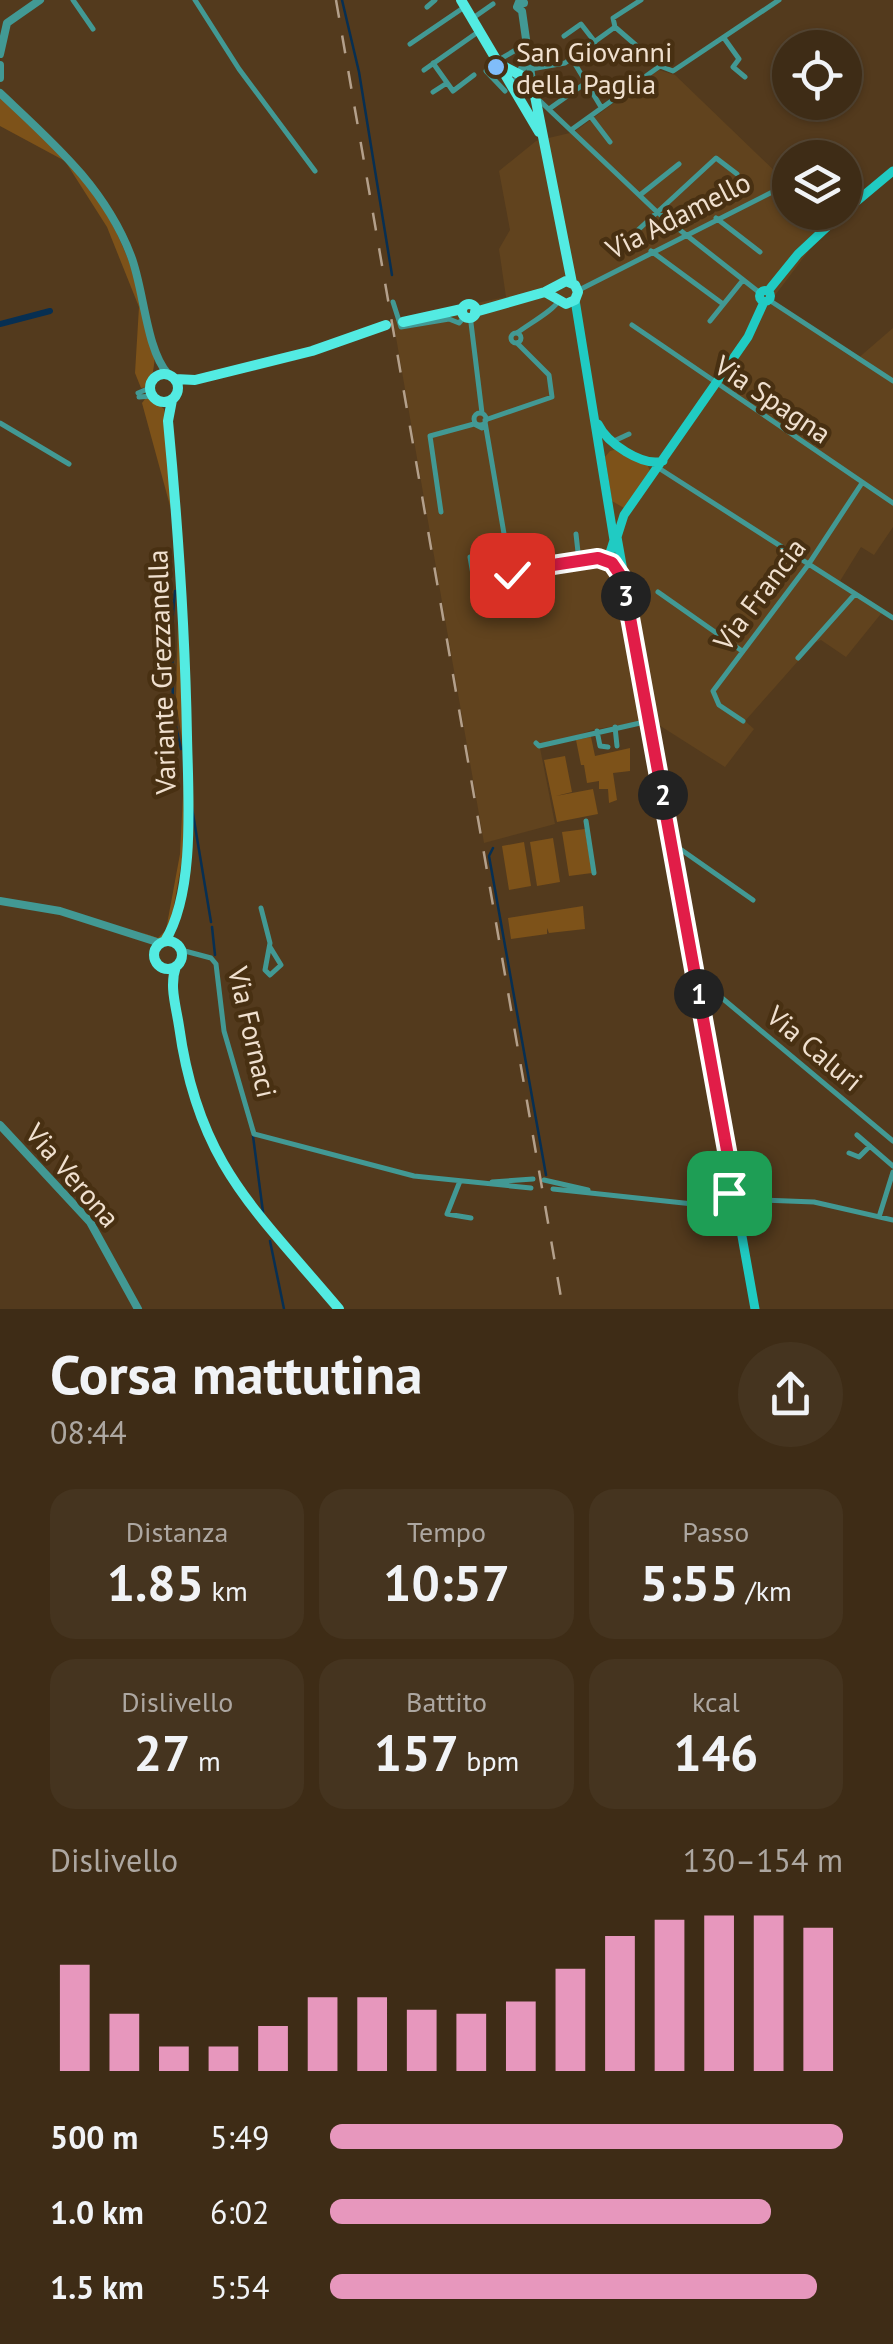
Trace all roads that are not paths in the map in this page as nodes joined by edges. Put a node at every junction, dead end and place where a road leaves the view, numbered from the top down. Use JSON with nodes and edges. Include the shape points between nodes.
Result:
{"nodes":[{"id":1,"x":40,"y":0,"type":"edge"},
{"id":2,"x":74,"y":0,"type":"edge"},
{"id":3,"x":195,"y":0,"type":"edge"},
{"id":4,"x":436,"y":0,"type":"edge"},
{"id":5,"x":641,"y":0,"type":"edge"},
{"id":6,"x":779,"y":0,"type":"edge"},
{"id":7,"x":463,"y":3,"type":"edge"},
{"id":8,"x":521,"y":3,"type":"edge"},
{"id":9,"x":492,"y":4,"type":"dead end"},
{"id":10,"x":427,"y":6,"type":"dead end"},
{"id":11,"x":472,"y":18,"type":"junction"},
{"id":12,"x":615,"y":27,"type":"junction"},
{"id":13,"x":94,"y":29,"type":"dead end"},
{"id":14,"x":481,"y":31,"type":"junction"},
{"id":15,"x":564,"y":36,"type":"dead end"},
{"id":16,"x":724,"y":38,"type":"junction"},
{"id":17,"x":594,"y":42,"type":"junction"},
{"id":18,"x":410,"y":44,"type":"dead end"},
{"id":19,"x":526,"y":48,"type":"junction"},
{"id":20,"x":0,"y":52,"type":"edge"},
{"id":21,"x":572,"y":58,"type":"junction"},
{"id":22,"x":434,"y":63,"type":"junction"},
{"id":23,"x":0,"y":66,"type":"edge"},
{"id":24,"x":660,"y":66,"type":"junction"},
{"id":25,"x":424,"y":70,"type":"dead end"},
{"id":26,"x":474,"y":75,"type":"dead end"},
{"id":27,"x":745,"y":78,"type":"dead end"},
{"id":28,"x":586,"y":82,"type":"junction"},
{"id":29,"x":448,"y":83,"type":"junction"},
{"id":30,"x":527,"y":87,"type":"junction"},
{"id":31,"x":1,"y":88,"type":"edge"},
{"id":32,"x":510,"y":89,"type":"junction"},
{"id":33,"x":433,"y":92,"type":"dead end"},
{"id":34,"x":602,"y":108,"type":"junction"},
{"id":35,"x":590,"y":116,"type":"junction"},
{"id":36,"x":571,"y":130,"type":"junction"},
{"id":37,"x":610,"y":142,"type":"dead end"},
{"id":38,"x":680,"y":164,"type":"dead end"},
{"id":39,"x":893,"y":171,"type":"edge"},
{"id":40,"x":314,"y":172,"type":"dead end"},
{"id":41,"x":738,"y":174,"type":"dead end"},
{"id":42,"x":772,"y":192,"type":"edge"},
{"id":43,"x":640,"y":195,"type":"junction"},
{"id":44,"x":862,"y":197,"type":"edge"},
{"id":45,"x":658,"y":212,"type":"junction"},
{"id":46,"x":716,"y":218,"type":"junction"},
{"id":47,"x":818,"y":230,"type":"edge"},
{"id":48,"x":684,"y":234,"type":"junction"},
{"id":49,"x":625,"y":242,"type":"dead end"},
{"id":50,"x":652,"y":251,"type":"junction"},
{"id":51,"x":760,"y":252,"type":"dead end"},
{"id":52,"x":743,"y":280,"type":"junction"},
{"id":53,"x":566,"y":291,"type":"junction"},
{"id":54,"x":766,"y":296,"type":"junction"},
{"id":55,"x":393,"y":302,"type":"dead end"},
{"id":56,"x":723,"y":304,"type":"junction"},
{"id":57,"x":469,"y":313,"type":"junction"},
{"id":58,"x":403,"y":322,"type":"dead end"},
{"id":59,"x":710,"y":322,"type":"dead end"},
{"id":60,"x":386,"y":325,"type":"dead end"},
{"id":61,"x":632,"y":325,"type":"dead end"},
{"id":62,"x":893,"y":382,"type":"edge"},
{"id":63,"x":714,"y":384,"type":"junction"},
{"id":64,"x":164,"y":388,"type":"junction"},
{"id":65,"x":139,"y":395,"type":"dead end"},
{"id":66,"x":593,"y":410,"type":"junction"},
{"id":67,"x":481,"y":420,"type":"junction"},
{"id":68,"x":0,"y":423,"type":"edge"},
{"id":69,"x":629,"y":434,"type":"dead end"},
{"id":70,"x":616,"y":443,"type":"junction"},
{"id":71,"x":602,"y":461,"type":"junction"},
{"id":72,"x":69,"y":464,"type":"dead end"},
{"id":73,"x":658,"y":465,"type":"junction"},
{"id":74,"x":862,"y":483,"type":"junction"},
{"id":75,"x":608,"y":501,"type":"junction"},
{"id":76,"x":893,"y":503,"type":"edge"},
{"id":77,"x":630,"y":507,"type":"junction"},
{"id":78,"x":442,"y":512,"type":"dead end"},
{"id":79,"x":576,"y":534,"type":"dead end"},
{"id":80,"x":611,"y":556,"type":"junction"},
{"id":81,"x":470,"y":557,"type":"dead end"},
{"id":82,"x":579,"y":561,"type":"junction"},
{"id":83,"x":808,"y":565,"type":"junction"},
{"id":84,"x":510,"y":571,"type":"junction"},
{"id":85,"x":474,"y":578,"type":"junction"},
{"id":86,"x":623,"y":579,"type":"junction"},
{"id":87,"x":476,"y":592,"type":"dead end"},
{"id":88,"x":658,"y":592,"type":"dead end"},
{"id":89,"x":855,"y":594,"type":"junction"},
{"id":90,"x":893,"y":618,"type":"edge"},
{"id":91,"x":742,"y":651,"type":"junction"},
{"id":92,"x":798,"y":658,"type":"dead end"},
{"id":93,"x":649,"y":721,"type":"junction"},
{"id":94,"x":743,"y":722,"type":"dead end"},
{"id":95,"x":615,"y":727,"type":"junction"},
{"id":96,"x":596,"y":730,"type":"junction"},
{"id":97,"x":536,"y":743,"type":"dead end"},
{"id":98,"x":617,"y":746,"type":"dead end"},
{"id":99,"x":608,"y":747,"type":"dead end"},
{"id":100,"x":586,"y":821,"type":"dead end"},
{"id":101,"x":671,"y":842,"type":"junction"},
{"id":102,"x":594,"y":873,"type":"dead end"},
{"id":103,"x":753,"y":900,"type":"dead end"},
{"id":104,"x":0,"y":901,"type":"edge"},
{"id":105,"x":260,"y":908,"type":"dead end"},
{"id":106,"x":270,"y":947,"type":"junction"},
{"id":107,"x":171,"y":951,"type":"junction"},
{"id":108,"x":163,"y":968,"type":"junction"},
{"id":109,"x":173,"y":987,"type":"junction"},
{"id":110,"x":703,"y":988,"type":"junction"},
{"id":111,"x":0,"y":1125,"type":"edge"},
{"id":112,"x":856,"y":1135,"type":"dead end"},
{"id":113,"x":893,"y":1141,"type":"edge"},
{"id":114,"x":870,"y":1146,"type":"junction"},
{"id":115,"x":849,"y":1153,"type":"dead end"},
{"id":116,"x":893,"y":1169,"type":"edge"},
{"id":117,"x":533,"y":1179,"type":"dead end"},
{"id":118,"x":460,"y":1180,"type":"junction"},
{"id":119,"x":544,"y":1180,"type":"dead end"},
{"id":120,"x":486,"y":1183,"type":"junction"},
{"id":121,"x":530,"y":1188,"type":"dead end"},
{"id":122,"x":553,"y":1189,"type":"dead end"},
{"id":123,"x":605,"y":1194,"type":"junction"},
{"id":124,"x":731,"y":1203,"type":"junction"},
{"id":125,"x":879,"y":1217,"type":"junction"},
{"id":126,"x":471,"y":1218,"type":"dead end"},
{"id":127,"x":893,"y":1220,"type":"edge"},
{"id":128,"x":138,"y":1309,"type":"edge"},
{"id":129,"x":339,"y":1309,"type":"edge"},
{"id":130,"x":756,"y":1309,"type":"edge"}],
"edges":[{"from":1,"to":20,"type":"street","via":[[8,22]]},
{"from":2,"to":13,"type":"street"},
{"from":3,"to":40,"type":"street"},
{"from":4,"to":10,"type":"street"},
{"from":5,"to":12,"type":"street","via":[[614,18]]},
{"from":6,"to":16,"type":"street"},
{"from":7,"to":11,"type":"main road"},
{"from":7,"to":18,"type":"street"},
{"from":8,"to":19,"type":"street"},
{"from":9,"to":11,"type":"street"},
{"from":11,"to":14,"type":"main road"},
{"from":12,"to":17,"type":"street"},
{"from":12,"to":24,"type":"street"},
{"from":14,"to":22,"type":"street"},
{"from":14,"to":30,"type":"main road"},
{"from":15,"to":17,"type":"street","via":[[581,24]]},
{"from":16,"to":24,"type":"street","via":[[673,71]]},
{"from":16,"to":27,"type":"street","via":[[739,59],[733,67]]},
{"from":17,"to":21,"type":"street"},
{"from":19,"to":30,"type":"street"},
{"from":19,"to":30,"type":"street"},
{"from":21,"to":28,"type":"street"},
{"from":21,"to":30,"type":"street"},
{"from":22,"to":25,"type":"street"},
{"from":22,"to":29,"type":"street"},
{"from":23,"to":31,"type":"street"},
{"from":24,"to":34,"type":"street"},
{"from":26,"to":29,"type":"street","via":[[453,91]]},
{"from":28,"to":30,"type":"street"},
{"from":28,"to":34,"type":"street"},
{"from":29,"to":33,"type":"street"},
{"from":30,"to":32,"type":"main road"},
{"from":30,"to":32,"type":"main road"},
{"from":30,"to":32,"type":"street"},
{"from":30,"to":32,"type":"street"},
{"from":30,"to":32,"type":"street","via":[[490,64],[486,72]]},
{"from":30,"to":36,"type":"street"},
{"from":30,"to":53,"type":"main road","via":[[544,142]]},
{"from":31,"to":64,"type":"street","name":"Variante Grezzanella","via":[[109,210],[136,269]]},
{"from":34,"to":35,"type":"street"},
{"from":35,"to":36,"type":"street"},
{"from":35,"to":37,"type":"street"},
{"from":36,"to":43,"type":"street"},
{"from":38,"to":43,"type":"street"},
{"from":39,"to":44,"type":"main road"},
{"from":41,"to":45,"type":"street","via":[[716,158]]},
{"from":42,"to":46,"type":"street","name":"Via Adamello"},
{"from":43,"to":45,"type":"street"},
{"from":45,"to":48,"type":"street"},
{"from":45,"to":49,"type":"street"},
{"from":46,"to":48,"type":"street","name":"Via Adamello"},
{"from":46,"to":51,"type":"street"},
{"from":47,"to":54,"type":"main road"},
{"from":48,"to":50,"type":"street","name":"Via Adamello"},
{"from":48,"to":52,"type":"street"},
{"from":50,"to":53,"type":"street","name":"Via Adamello"},
{"from":50,"to":56,"type":"street"},
{"from":52,"to":54,"type":"street"},
{"from":52,"to":56,"type":"street"},
{"from":53,"to":57,"type":"main road"},
{"from":53,"to":66,"type":"main road"},
{"from":53,"to":67,"type":"street","name":"Via Adamello","via":[[521,336],[550,377],[552,397]]},
{"from":54,"to":62,"type":"street"},
{"from":54,"to":63,"type":"main road","via":[[748,337]]},
{"from":55,"to":57,"type":"street","via":[[401,327],[459,323]]},
{"from":56,"to":59,"type":"street"},
{"from":57,"to":58,"type":"main road"},
{"from":57,"to":67,"type":"street"},
{"from":60,"to":64,"type":"main road","via":[[328,347]]},
{"from":61,"to":63,"type":"street","name":"Via Spagna"},
{"from":63,"to":73,"type":"main road"},
{"from":63,"to":74,"type":"street","name":"Via Spagna"},
{"from":64,"to":65,"type":"street"},
{"from":64,"to":107,"type":"main road","name":"Variante Grezzanella","via":[[182,570],[188,748],[188,828]]},
{"from":66,"to":70,"type":"main road","via":[[600,429]]},
{"from":66,"to":71,"type":"main road"},
{"from":67,"to":78,"type":"street","via":[[429,439]]},
{"from":67,"to":84,"type":"street"},
{"from":68,"to":72,"type":"street"},
{"from":69,"to":70,"type":"street"},
{"from":70,"to":71,"type":"main road"},
{"from":70,"to":73,"type":"main road"},
{"from":71,"to":75,"type":"main road"},
{"from":73,"to":77,"type":"main road"},
{"from":73,"to":83,"type":"street"},
{"from":74,"to":76,"type":"street","name":"Via Spagna"},
{"from":74,"to":83,"type":"street","name":"Via Francia"},
{"from":75,"to":77,"type":"main road","via":[[618,510]]},
{"from":75,"to":80,"type":"main road"},
{"from":77,"to":80,"type":"main road"},
{"from":79,"to":82,"type":"street"},
{"from":80,"to":82,"type":"street"},
{"from":80,"to":86,"type":"main road"},
{"from":80,"to":86,"type":"main road"},
{"from":81,"to":85,"type":"street"},
{"from":82,"to":84,"type":"street"},
{"from":83,"to":89,"type":"street"},
{"from":83,"to":91,"type":"street","name":"Via Francia"},
{"from":84,"to":85,"type":"street"},
{"from":85,"to":87,"type":"street"},
{"from":86,"to":93,"type":"main road"},
{"from":88,"to":91,"type":"street"},
{"from":89,"to":90,"type":"street"},
{"from":89,"to":92,"type":"street"},
{"from":91,"to":94,"type":"street","name":"Via Francia","via":[[713,691],[719,705]]},
{"from":93,"to":95,"type":"street"},
{"from":93,"to":101,"type":"main road"},
{"from":95,"to":96,"type":"street"},
{"from":95,"to":98,"type":"street"},
{"from":96,"to":97,"type":"street"},
{"from":96,"to":99,"type":"street","via":[[600,746]]},
{"from":100,"to":102,"type":"street"},
{"from":101,"to":103,"type":"street"},
{"from":101,"to":110,"type":"main road"},
{"from":104,"to":107,"type":"street","via":[[60,911]]},
{"from":105,"to":106,"type":"street"},
{"from":106,"to":106,"type":"street","via":[[265,970],[270,975],[281,966]]},
{"from":107,"to":108,"type":"main road"},
{"from":107,"to":108,"type":"main road","name":"Variante Grezzanella","via":[[155,960]]},
{"from":107,"to":109,"type":"main road","name":"Variante Grezzanella"},
{"from":107,"to":118,"type":"street","name":"Via Fornaci","via":[[216,964],[226,1042],[254,1134],[414,1176]]},
{"from":108,"to":109,"type":"main road","name":"Variante Grezzanella"},
{"from":109,"to":129,"type":"main road","name":"Variante Grezzanella","via":[[190,1088],[216,1154],[236,1188]]},
{"from":110,"to":113,"type":"street","name":"Via Caluri"},
{"from":110,"to":124,"type":"main road"},
{"from":111,"to":128,"type":"street","name":"Via Verona","via":[[90,1222]]},
{"from":112,"to":114,"type":"street"},
{"from":114,"to":115,"type":"street","via":[[859,1158]]},
{"from":114,"to":116,"type":"street"},
{"from":116,"to":125,"type":"street"},
{"from":117,"to":120,"type":"street"},
{"from":118,"to":120,"type":"street"},
{"from":118,"to":126,"type":"street","via":[[447,1214]]},
{"from":119,"to":123,"type":"street"},
{"from":120,"to":121,"type":"street"},
{"from":122,"to":123,"type":"street"},
{"from":123,"to":124,"type":"street"},
{"from":124,"to":125,"type":"street","via":[[763,1197]]},
{"from":124,"to":130,"type":"main road"},
{"from":125,"to":127,"type":"street"}]}
